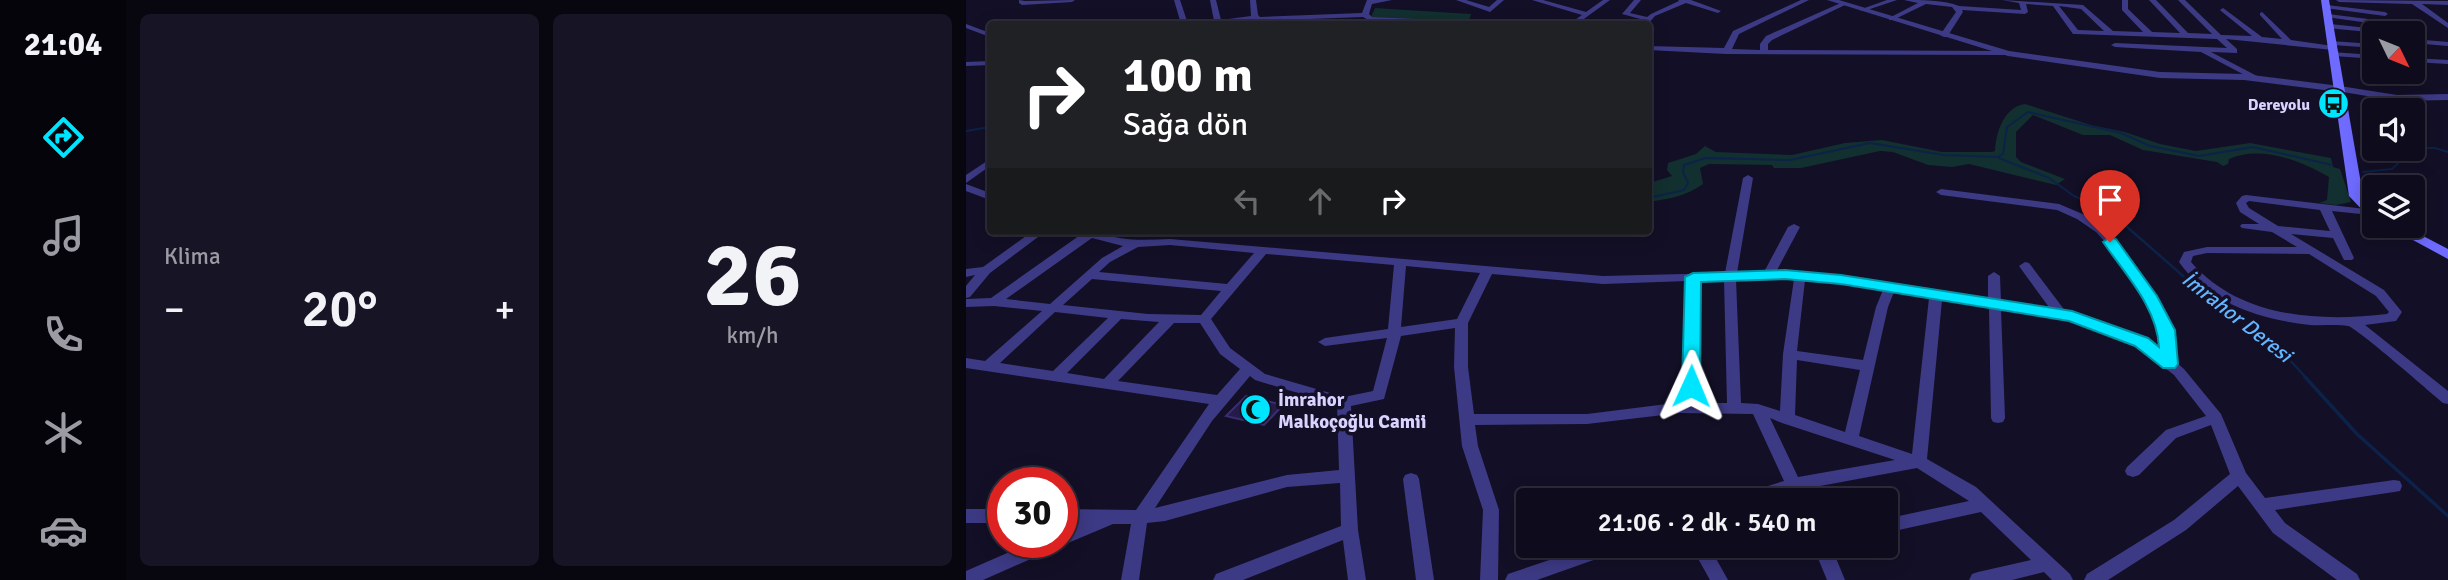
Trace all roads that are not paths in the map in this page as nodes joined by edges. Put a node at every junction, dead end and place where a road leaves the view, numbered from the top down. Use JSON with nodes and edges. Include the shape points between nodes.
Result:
{"nodes":[{"id":1,"x":1022,"y":0,"type":"edge"},
{"id":2,"x":1072,"y":0,"type":"edge"},
{"id":3,"x":1177,"y":0,"type":"edge"},
{"id":4,"x":1213,"y":0,"type":"edge"},
{"id":5,"x":1253,"y":0,"type":"edge"},
{"id":6,"x":1389,"y":0,"type":"edge"},
{"id":7,"x":1459,"y":0,"type":"edge"},
{"id":8,"x":1501,"y":0,"type":"edge"},
{"id":9,"x":1535,"y":0,"type":"edge"},
{"id":10,"x":1577,"y":0,"type":"edge"},
{"id":11,"x":1607,"y":0,"type":"edge"},
{"id":12,"x":1684,"y":0,"type":"edge"},
{"id":13,"x":1806,"y":0,"type":"edge"},
{"id":14,"x":1894,"y":0,"type":"edge"},
{"id":15,"x":1907,"y":0,"type":"edge"},
{"id":16,"x":1985,"y":0,"type":"edge"},
{"id":17,"x":2005,"y":0,"type":"edge"},
{"id":18,"x":2125,"y":0,"type":"edge"},
{"id":19,"x":2152,"y":0,"type":"edge"},
{"id":20,"x":2181,"y":0,"type":"edge"},
{"id":21,"x":2339,"y":0,"type":"edge"},
{"id":22,"x":1370,"y":1,"type":"edge"},
{"id":23,"x":1836,"y":1,"type":"edge"},
{"id":24,"x":2021,"y":1,"type":"edge"},
{"id":25,"x":2414,"y":1,"type":"edge"},
{"id":26,"x":1549,"y":2,"type":"edge"},
{"id":27,"x":1642,"y":2,"type":"edge"},
{"id":28,"x":1923,"y":3,"type":"junction"},
{"id":29,"x":2448,"y":3,"type":"edge"},
{"id":30,"x":1955,"y":4,"type":"edge"},
{"id":31,"x":2056,"y":4,"type":"junction"},
{"id":32,"x":1568,"y":9,"type":"junction"},
{"id":33,"x":1490,"y":10,"type":"junction"},
{"id":34,"x":1663,"y":10,"type":"junction"},
{"id":35,"x":1862,"y":10,"type":"junction"},
{"id":36,"x":1988,"y":10,"type":"junction"},
{"id":37,"x":2223,"y":10,"type":"dead end"},
{"id":38,"x":1718,"y":11,"type":"dead end"},
{"id":39,"x":1587,"y":14,"type":"junction"},
{"id":40,"x":1775,"y":14,"type":"junction"},
{"id":41,"x":2262,"y":14,"type":"dead end"},
{"id":42,"x":2385,"y":14,"type":"dead end"},
{"id":43,"x":1365,"y":15,"type":"junction"},
{"id":44,"x":1891,"y":19,"type":"junction"},
{"id":45,"x":1992,"y":19,"type":"dead end"},
{"id":46,"x":1257,"y":20,"type":"edge"},
{"id":47,"x":1184,"y":21,"type":"edge"},
{"id":48,"x":1218,"y":21,"type":"edge"},
{"id":49,"x":1414,"y":21,"type":"edge"},
{"id":50,"x":1483,"y":21,"type":"edge"},
{"id":51,"x":1577,"y":21,"type":"edge"},
{"id":52,"x":1642,"y":21,"type":"edge"},
{"id":53,"x":1646,"y":21,"type":"edge"},
{"id":54,"x":1802,"y":22,"type":"junction"},
{"id":55,"x":2362,"y":24,"type":"edge"},
{"id":56,"x":966,"y":26,"type":"edge"},
{"id":57,"x":2448,"y":26,"type":"edge"},
{"id":58,"x":2330,"y":29,"type":"edge"},
{"id":59,"x":2362,"y":31,"type":"edge"},
{"id":60,"x":2110,"y":33,"type":"junction"},
{"id":61,"x":987,"y":34,"type":"edge"},
{"id":62,"x":1944,"y":35,"type":"junction"},
{"id":63,"x":2151,"y":35,"type":"junction"},
{"id":64,"x":2362,"y":35,"type":"edge"},
{"id":65,"x":2187,"y":36,"type":"junction"},
{"id":66,"x":2426,"y":36,"type":"edge"},
{"id":67,"x":2220,"y":37,"type":"junction"},
{"id":68,"x":2448,"y":38,"type":"edge"},
{"id":69,"x":2260,"y":39,"type":"junction"},
{"id":70,"x":2288,"y":41,"type":"junction"},
{"id":71,"x":2362,"y":41,"type":"edge"},
{"id":72,"x":2426,"y":42,"type":"edge"},
{"id":73,"x":2448,"y":44,"type":"edge"},
{"id":74,"x":2115,"y":45,"type":"dead end"},
{"id":75,"x":1652,"y":48,"type":"edge"},
{"id":76,"x":2200,"y":49,"type":"junction"},
{"id":77,"x":2362,"y":49,"type":"edge"},
{"id":78,"x":2426,"y":50,"type":"edge"},
{"id":79,"x":1726,"y":52,"type":"junction"},
{"id":80,"x":1764,"y":52,"type":"junction"},
{"id":81,"x":2448,"y":52,"type":"edge"},
{"id":82,"x":2008,"y":53,"type":"junction"},
{"id":83,"x":2426,"y":61,"type":"edge"},
{"id":84,"x":2448,"y":62,"type":"edge"},
{"id":85,"x":987,"y":63,"type":"edge"},
{"id":86,"x":966,"y":64,"type":"edge"},
{"id":87,"x":2254,"y":78,"type":"junction"},
{"id":88,"x":2340,"y":89,"type":"junction"},
{"id":89,"x":2448,"y":97,"type":"edge"},
{"id":90,"x":987,"y":165,"type":"edge"},
{"id":91,"x":1748,"y":178,"type":"dead end"},
{"id":92,"x":966,"y":186,"type":"edge"},
{"id":93,"x":1941,"y":192,"type":"dead end"},
{"id":94,"x":987,"y":196,"type":"edge"},
{"id":95,"x":2362,"y":203,"type":"edge"},
{"id":96,"x":2324,"y":206,"type":"junction"},
{"id":97,"x":2362,"y":212,"type":"edge"},
{"id":98,"x":2246,"y":226,"type":"dead end"},
{"id":99,"x":1794,"y":228,"type":"dead end"},
{"id":100,"x":2272,"y":228,"type":"junction"},
{"id":101,"x":1034,"y":235,"type":"edge"},
{"id":102,"x":1087,"y":235,"type":"edge"},
{"id":103,"x":1096,"y":235,"type":"edge"},
{"id":104,"x":2337,"y":235,"type":"junction"},
{"id":105,"x":2417,"y":238,"type":"edge"},
{"id":106,"x":1135,"y":244,"type":"junction"},
{"id":107,"x":1263,"y":250,"type":"junction"},
{"id":108,"x":2309,"y":251,"type":"junction"},
{"id":109,"x":2448,"y":255,"type":"edge"},
{"id":110,"x":2348,"y":258,"type":"dead end"},
{"id":111,"x":1400,"y":262,"type":"junction"},
{"id":112,"x":2025,"y":266,"type":"dead end"},
{"id":113,"x":986,"y":270,"type":"junction"},
{"id":114,"x":1488,"y":270,"type":"junction"},
{"id":115,"x":966,"y":273,"type":"edge"},
{"id":116,"x":1089,"y":275,"type":"junction"},
{"id":117,"x":1768,"y":275,"type":"junction"},
{"id":118,"x":1730,"y":276,"type":"junction"},
{"id":119,"x":1800,"y":276,"type":"junction"},
{"id":120,"x":1994,"y":276,"type":"dead end"},
{"id":121,"x":1693,"y":277,"type":"junction"},
{"id":122,"x":1230,"y":288,"type":"junction"},
{"id":123,"x":1891,"y":288,"type":"junction"},
{"id":124,"x":966,"y":294,"type":"edge"},
{"id":125,"x":1936,"y":295,"type":"junction"},
{"id":126,"x":994,"y":302,"type":"junction"},
{"id":127,"x":966,"y":303,"type":"edge"},
{"id":128,"x":1998,"y":304,"type":"junction"},
{"id":129,"x":1052,"y":309,"type":"junction"},
{"id":130,"x":1118,"y":315,"type":"junction"},
{"id":131,"x":2062,"y":315,"type":"junction"},
{"id":132,"x":1170,"y":319,"type":"junction"},
{"id":133,"x":1203,"y":319,"type":"junction"},
{"id":134,"x":1462,"y":323,"type":"junction"},
{"id":135,"x":2354,"y":323,"type":"junction"},
{"id":136,"x":1394,"y":332,"type":"junction"},
{"id":137,"x":1325,"y":342,"type":"dead end"},
{"id":138,"x":1790,"y":354,"type":"junction"},
{"id":139,"x":966,"y":363,"type":"edge"},
{"id":140,"x":2169,"y":364,"type":"junction"},
{"id":141,"x":988,"y":366,"type":"junction"},
{"id":142,"x":1868,"y":366,"type":"junction"},
{"id":143,"x":1249,"y":368,"type":"junction"},
{"id":144,"x":1058,"y":374,"type":"junction"},
{"id":145,"x":1107,"y":384,"type":"junction"},
{"id":146,"x":2448,"y":399,"type":"edge"},
{"id":147,"x":1221,"y":401,"type":"junction"},
{"id":148,"x":1344,"y":402,"type":"junction"},
{"id":149,"x":1680,"y":408,"type":"junction"},
{"id":150,"x":1734,"y":409,"type":"junction"},
{"id":151,"x":1758,"y":409,"type":"junction"},
{"id":152,"x":1998,"y":418,"type":"dead end"},
{"id":153,"x":2216,"y":418,"type":"junction"},
{"id":154,"x":1787,"y":419,"type":"junction"},
{"id":155,"x":1467,"y":420,"type":"junction"},
{"id":156,"x":1850,"y":439,"type":"junction"},
{"id":157,"x":1919,"y":462,"type":"junction"},
{"id":158,"x":2133,"y":471,"type":"dead end"},
{"id":159,"x":1346,"y":476,"type":"junction"},
{"id":160,"x":2239,"y":476,"type":"junction"},
{"id":161,"x":1411,"y":479,"type":"dead end"},
{"id":162,"x":1793,"y":484,"type":"junction"},
{"id":163,"x":2394,"y":486,"type":"dead end"},
{"id":164,"x":1781,"y":488,"type":"edge"},
{"id":165,"x":1795,"y":488,"type":"edge"},
{"id":166,"x":1983,"y":505,"type":"junction"},
{"id":167,"x":2261,"y":505,"type":"junction"},
{"id":168,"x":987,"y":516,"type":"edge"},
{"id":169,"x":1078,"y":516,"type":"edge"},
{"id":170,"x":967,"y":517,"type":"edge"},
{"id":171,"x":1112,"y":517,"type":"junction"},
{"id":172,"x":1140,"y":517,"type":"junction"},
{"id":173,"x":1898,"y":523,"type":"edge"},
{"id":174,"x":1350,"y":530,"type":"junction"},
{"id":175,"x":1078,"y":531,"type":"edge"},
{"id":176,"x":1015,"y":558,"type":"edge"},
{"id":177,"x":1578,"y":558,"type":"edge"},
{"id":178,"x":1707,"y":558,"type":"edge"},
{"id":179,"x":1827,"y":558,"type":"edge"},
{"id":180,"x":2047,"y":564,"type":"junction"},
{"id":181,"x":966,"y":579,"type":"edge"},
{"id":182,"x":1130,"y":580,"type":"edge"},
{"id":183,"x":1222,"y":580,"type":"edge"},
{"id":184,"x":1357,"y":580,"type":"edge"},
{"id":185,"x":1425,"y":580,"type":"edge"},
{"id":186,"x":1489,"y":580,"type":"edge"},
{"id":187,"x":1514,"y":580,"type":"edge"},
{"id":188,"x":1719,"y":580,"type":"edge"},
{"id":189,"x":1836,"y":580,"type":"edge"},
{"id":190,"x":1978,"y":580,"type":"edge"},
{"id":191,"x":2064,"y":580,"type":"edge"},
{"id":192,"x":2093,"y":580,"type":"edge"},
{"id":193,"x":2351,"y":580,"type":"edge"}],
"edges":[{"from":1,"to":2,"type":"street"},
{"from":3,"to":47,"type":"street"},
{"from":4,"to":48,"type":"street"},
{"from":5,"to":46,"type":"street"},
{"from":6,"to":22,"type":"street"},
{"from":7,"to":33,"type":"street"},
{"from":8,"to":33,"type":"street"},
{"from":9,"to":26,"type":"street"},
{"from":10,"to":32,"type":"street"},
{"from":11,"to":39,"type":"street"},
{"from":12,"to":34,"type":"street"},
{"from":12,"to":38,"type":"street"},
{"from":13,"to":40,"type":"street"},
{"from":14,"to":35,"type":"street"},
{"from":15,"to":28,"type":"street"},
{"from":16,"to":36,"type":"street"},
{"from":17,"to":24,"type":"street"},
{"from":18,"to":63,"type":"street","via":[[2125,10]]},
{"from":19,"to":65,"type":"street"},
{"from":20,"to":67,"type":"street"},
{"from":21,"to":25,"type":"street"},
{"from":22,"to":43,"type":"street"},
{"from":23,"to":35,"type":"street"},
{"from":23,"to":54,"type":"street"},
{"from":24,"to":31,"type":"street"},
{"from":24,"to":36,"type":"street","via":[[2025,12]]},
{"from":25,"to":29,"type":"street"},
{"from":25,"to":57,"type":"street"},
{"from":26,"to":32,"type":"street"},
{"from":27,"to":34,"type":"street"},
{"from":27,"to":52,"type":"street","via":[[1625,14]]},
{"from":28,"to":30,"type":"street"},
{"from":28,"to":44,"type":"street"},
{"from":30,"to":36,"type":"street"},
{"from":30,"to":62,"type":"street","via":[[1960,12]]},
{"from":31,"to":60,"type":"street","via":[[2083,7]]},
{"from":31,"to":60,"type":"street","via":[[2076,32]]},
{"from":32,"to":39,"type":"street"},
{"from":33,"to":50,"type":"street"},
{"from":34,"to":53,"type":"street"},
{"from":35,"to":44,"type":"street"},
{"from":36,"to":45,"type":"street"},
{"from":37,"to":69,"type":"street"},
{"from":39,"to":51,"type":"street"},
{"from":40,"to":54,"type":"street"},
{"from":40,"to":79,"type":"street","via":[[1736,33]]},
{"from":41,"to":70,"type":"street"},
{"from":42,"to":58,"type":"street"},
{"from":43,"to":46,"type":"street"},
{"from":43,"to":49,"type":"street"},
{"from":44,"to":62,"type":"street"},
{"from":54,"to":80,"type":"street","via":[[1769,38]]},
{"from":55,"to":58,"type":"street"},
{"from":56,"to":61,"type":"street"},
{"from":58,"to":59,"type":"street"},
{"from":58,"to":64,"type":"street"},
{"from":58,"to":70,"type":"street"},
{"from":58,"to":71,"type":"street"},
{"from":58,"to":77,"type":"street"},
{"from":58,"to":88,"type":"main road"},
{"from":60,"to":63,"type":"street"},
{"from":62,"to":82,"type":"street"},
{"from":63,"to":65,"type":"street"},
{"from":65,"to":67,"type":"street"},
{"from":66,"to":68,"type":"street"},
{"from":67,"to":69,"type":"street"},
{"from":67,"to":76,"type":"street","via":[[2234,51]]},
{"from":69,"to":70,"type":"street"},
{"from":72,"to":73,"type":"street"},
{"from":74,"to":76,"type":"street"},
{"from":75,"to":79,"type":"street"},
{"from":76,"to":87,"type":"street"},
{"from":78,"to":81,"type":"street"},
{"from":79,"to":80,"type":"street"},
{"from":80,"to":82,"type":"street"},
{"from":82,"to":87,"type":"street","via":[[2160,75]]},
{"from":83,"to":84,"type":"street"},
{"from":85,"to":86,"type":"street"},
{"from":87,"to":88,"type":"street"},
{"from":88,"to":89,"type":"street","via":[[2397,98]]},
{"from":88,"to":95,"type":"main road","via":[[2356,196]]},
{"from":90,"to":92,"type":"street"},
{"from":91,"to":118,"type":"street"},
{"from":92,"to":94,"type":"street"},
{"from":93,"to":140,"type":"street","via":[[2059,207],[2100,230],[2121,253],[2167,330]]},
{"from":96,"to":97,"type":"street"},
{"from":96,"to":100,"type":"street","via":[[2241,200],[2244,210]]},
{"from":96,"to":104,"type":"street"},
{"from":98,"to":100,"type":"street"},
{"from":99,"to":117,"type":"street"},
{"from":100,"to":104,"type":"street"},
{"from":100,"to":108,"type":"street"},
{"from":101,"to":113,"type":"street"},
{"from":102,"to":126,"type":"street"},
{"from":103,"to":106,"type":"street","via":[[1105,241]]},
{"from":104,"to":110,"type":"street"},
{"from":105,"to":109,"type":"main road"},
{"from":106,"to":107,"type":"street","via":[[1170,242]]},
{"from":106,"to":116,"type":"street"},
{"from":107,"to":111,"type":"street"},
{"from":107,"to":122,"type":"street"},
{"from":108,"to":135,"type":"street","via":[[2380,293],[2396,312],[2391,318]]},
{"from":108,"to":135,"type":"street","via":[[2207,250],[2188,254],[2185,262],[2238,304],[2291,319]]},
{"from":111,"to":114,"type":"street"},
{"from":111,"to":136,"type":"street"},
{"from":112,"to":131,"type":"street"},
{"from":113,"to":115,"type":"street"},
{"from":113,"to":124,"type":"street"},
{"from":114,"to":121,"type":"street","via":[[1603,280]]},
{"from":114,"to":134,"type":"street"},
{"from":116,"to":122,"type":"street"},
{"from":116,"to":129,"type":"street"},
{"from":117,"to":118,"type":"street"},
{"from":117,"to":119,"type":"street"},
{"from":118,"to":121,"type":"street"},
{"from":118,"to":150,"type":"street"},
{"from":119,"to":123,"type":"street"},
{"from":119,"to":138,"type":"street"},
{"from":120,"to":128,"type":"street"},
{"from":121,"to":149,"type":"street","via":[[1691,386]]},
{"from":122,"to":133,"type":"street"},
{"from":123,"to":125,"type":"street"},
{"from":123,"to":142,"type":"street"},
{"from":125,"to":128,"type":"street"},
{"from":125,"to":157,"type":"street"},
{"from":126,"to":127,"type":"street"},
{"from":126,"to":129,"type":"street"},
{"from":128,"to":131,"type":"street"},
{"from":128,"to":152,"type":"street"},
{"from":129,"to":130,"type":"street"},
{"from":129,"to":141,"type":"street"},
{"from":130,"to":132,"type":"street"},
{"from":130,"to":144,"type":"street"},
{"from":131,"to":140,"type":"street","via":[[2141,342]]},
{"from":132,"to":133,"type":"street"},
{"from":132,"to":145,"type":"street"},
{"from":133,"to":143,"type":"street","via":[[1225,351]]},
{"from":134,"to":136,"type":"street"},
{"from":134,"to":155,"type":"street"},
{"from":135,"to":146,"type":"street"},
{"from":136,"to":137,"type":"street"},
{"from":136,"to":148,"type":"street","via":[[1379,395]]},
{"from":138,"to":142,"type":"street"},
{"from":138,"to":154,"type":"street"},
{"from":139,"to":141,"type":"street"},
{"from":140,"to":153,"type":"street"},
{"from":141,"to":144,"type":"street"},
{"from":142,"to":156,"type":"street"},
{"from":143,"to":147,"type":"street"},
{"from":143,"to":148,"type":"street","via":[[1260,377]]},
{"from":144,"to":145,"type":"street"},
{"from":145,"to":147,"type":"street"},
{"from":147,"to":172,"type":"street"},
{"from":148,"to":159,"type":"street"},
{"from":149,"to":150,"type":"street"},
{"from":149,"to":155,"type":"street","via":[[1587,419]]},
{"from":150,"to":151,"type":"street"},
{"from":151,"to":154,"type":"street"},
{"from":151,"to":162,"type":"street"},
{"from":153,"to":158,"type":"street","via":[[2171,434]]},
{"from":153,"to":160,"type":"street"},
{"from":154,"to":156,"type":"street"},
{"from":155,"to":186,"type":"street","via":[[1470,446],[1491,510]]},
{"from":156,"to":157,"type":"street"},
{"from":157,"to":162,"type":"street"},
{"from":157,"to":166,"type":"street"},
{"from":159,"to":172,"type":"street","via":[[1287,481]]},
{"from":159,"to":174,"type":"street"},
{"from":160,"to":167,"type":"street"},
{"from":160,"to":192,"type":"street","via":[[2180,525]]},
{"from":161,"to":185,"type":"street"},
{"from":162,"to":164,"type":"street"},
{"from":162,"to":165,"type":"street"},
{"from":163,"to":167,"type":"street"},
{"from":166,"to":173,"type":"street"},
{"from":166,"to":180,"type":"street"},
{"from":167,"to":193,"type":"street","via":[[2279,527]]},
{"from":168,"to":170,"type":"street"},
{"from":169,"to":171,"type":"street"},
{"from":171,"to":172,"type":"street"},
{"from":171,"to":175,"type":"street"},
{"from":172,"to":182,"type":"street"},
{"from":174,"to":183,"type":"street"},
{"from":174,"to":184,"type":"street"},
{"from":176,"to":181,"type":"street"},
{"from":177,"to":187,"type":"street"},
{"from":178,"to":188,"type":"street"},
{"from":179,"to":189,"type":"street"},
{"from":180,"to":190,"type":"street"},
{"from":180,"to":191,"type":"street"}]}
